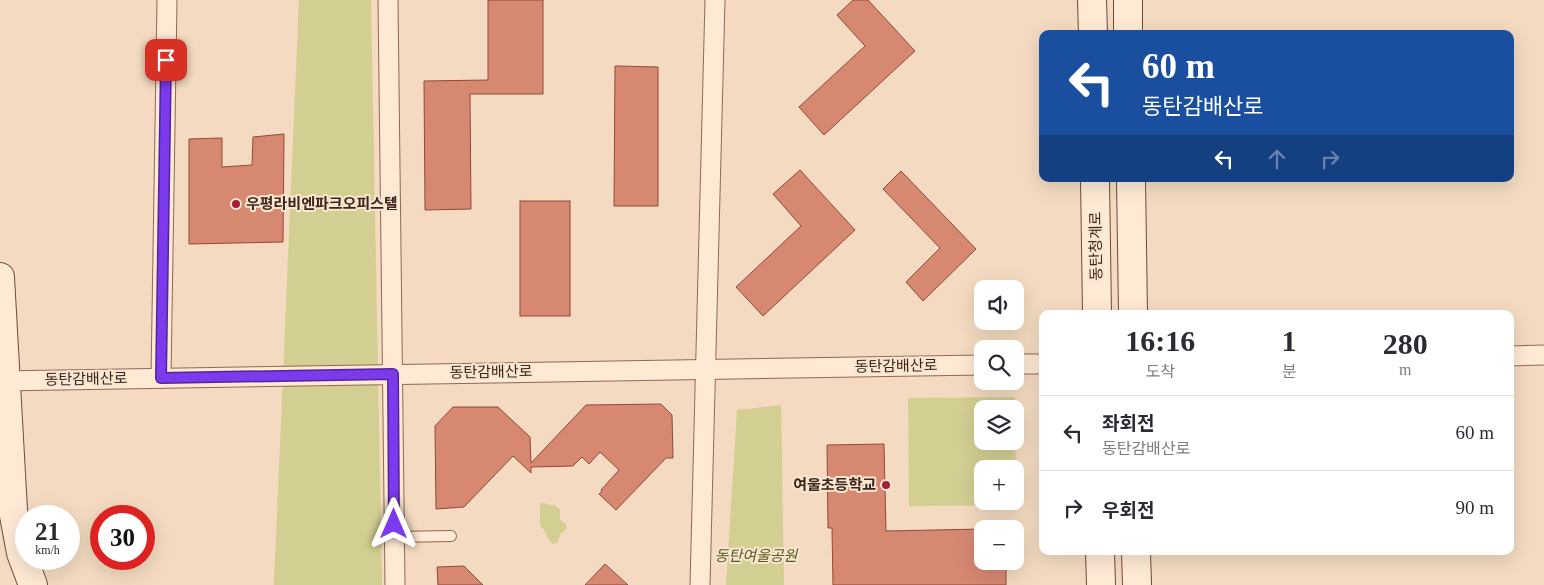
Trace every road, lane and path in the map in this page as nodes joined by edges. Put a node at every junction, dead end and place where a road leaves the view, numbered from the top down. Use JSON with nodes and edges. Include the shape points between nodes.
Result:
{"nodes":[{"id":1,"x":167,"y":0,"type":"edge"},
{"id":2,"x":388,"y":0,"type":"edge"},
{"id":3,"x":715,"y":0,"type":"edge"},
{"id":4,"x":1092,"y":0,"type":"edge"},
{"id":5,"x":1128,"y":0,"type":"edge"},
{"id":6,"x":1093,"y":30,"type":"edge"},
{"id":7,"x":1128,"y":30,"type":"edge"},
{"id":8,"x":1095,"y":182,"type":"edge"},
{"id":9,"x":1131,"y":182,"type":"edge"},
{"id":10,"x":0,"y":277,"type":"edge"},
{"id":11,"x":1097,"y":310,"type":"edge"},
{"id":12,"x":1133,"y":310,"type":"edge"},
{"id":13,"x":1544,"y":355,"type":"edge"},
{"id":14,"x":1514,"y":356,"type":"edge"},
{"id":15,"x":1024,"y":364,"type":"edge"},
{"id":16,"x":1039,"y":364,"type":"edge"},
{"id":17,"x":974,"y":365,"type":"edge"},
{"id":18,"x":706,"y":368,"type":"junction"},
{"id":19,"x":393,"y":374,"type":"junction"},
{"id":20,"x":161,"y":378,"type":"junction"},
{"id":21,"x":3,"y":381,"type":"edge"},
{"id":22,"x":451,"y":536,"type":"dead end"},
{"id":23,"x":394,"y":537,"type":"junction"},
{"id":24,"x":1100,"y":555,"type":"edge"},
{"id":25,"x":1136,"y":555,"type":"edge"},
{"id":26,"x":33,"y":585,"type":"edge"},
{"id":27,"x":394,"y":585,"type":"edge"},
{"id":28,"x":700,"y":585,"type":"edge"},
{"id":29,"x":1101,"y":585,"type":"edge"},
{"id":30,"x":1137,"y":585,"type":"edge"}],
"edges":[{"from":1,"to":20,"type":"street"},
{"from":2,"to":19,"type":"street"},
{"from":3,"to":18,"type":"street"},
{"from":4,"to":6,"type":"street"},
{"from":5,"to":7,"type":"street"},
{"from":8,"to":11,"type":"street","name":"동탄청계로"},
{"from":9,"to":12,"type":"street"},
{"from":10,"to":21,"type":"street"},
{"from":13,"to":14,"type":"street"},
{"from":15,"to":16,"type":"street"},
{"from":17,"to":18,"type":"street","name":"동탄감배산로"},
{"from":18,"to":19,"type":"street","name":"동탄감배산로"},
{"from":18,"to":28,"type":"street"},
{"from":19,"to":20,"type":"street","name":"동탄감배산로"},
{"from":19,"to":23,"type":"street"},
{"from":20,"to":21,"type":"street","name":"동탄감배산로"},
{"from":21,"to":26,"type":"street","via":[[14,510],[21,553]]},
{"from":22,"to":23,"type":"lane"},
{"from":23,"to":27,"type":"street"},
{"from":24,"to":29,"type":"street"},
{"from":25,"to":30,"type":"street"}]}
